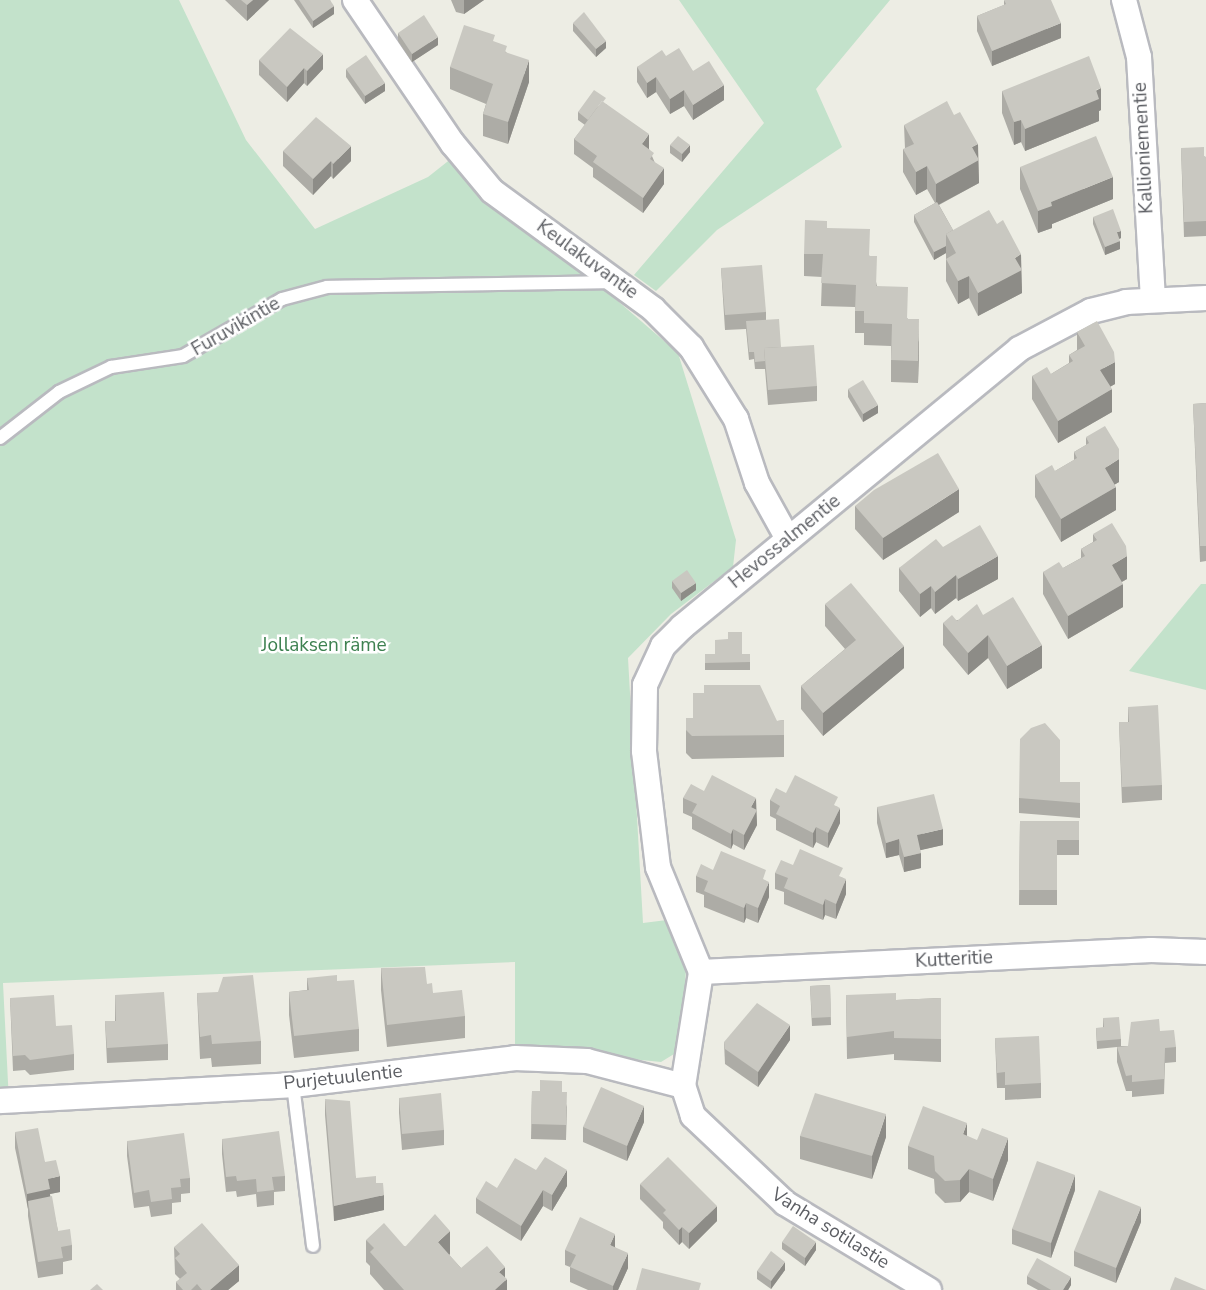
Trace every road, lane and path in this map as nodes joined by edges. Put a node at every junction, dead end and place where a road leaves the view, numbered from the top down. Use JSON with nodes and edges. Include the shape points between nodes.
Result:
{"nodes":[{"id":1,"x":355,"y":0,"type":"edge"},
{"id":2,"x":1124,"y":0,"type":"edge"},
{"id":3,"x":618,"y":282,"type":"junction"},
{"id":4,"x":1206,"y":298,"type":"edge"},
{"id":5,"x":1153,"y":299,"type":"junction"},
{"id":6,"x":0,"y":438,"type":"edge"},
{"id":7,"x":788,"y":539,"type":"junction"},
{"id":8,"x":1206,"y":952,"type":"edge"},
{"id":9,"x":701,"y":972,"type":"junction"},
{"id":10,"x":293,"y":1085,"type":"junction"},
{"id":11,"x":683,"y":1086,"type":"junction"},
{"id":12,"x":0,"y":1101,"type":"edge"},
{"id":13,"x":313,"y":1246,"type":"dead end"},
{"id":14,"x":929,"y":1290,"type":"edge"}],
"edges":[{"from":1,"to":3,"type":"street","name":"Keulakuvantie","via":[[477,174],[510,205]]},
{"from":2,"to":5,"type":"street","name":"Kallioniementie","via":[[1139,57]]},
{"from":3,"to":6,"type":"lane","name":"Furuvikintie","via":[[327,287],[282,299],[183,356],[111,367],[59,391]]},
{"from":3,"to":7,"type":"street","name":"Keulakuvantie","via":[[674,328],[708,369],[736,419],[757,483]]},
{"from":4,"to":5,"type":"street","name":"Hevossalmentie"},
{"from":5,"to":7,"type":"street","name":"Hevossalmentie","via":[[1091,311],[1019,349]]},
{"from":7,"to":9,"type":"street","name":"Hevossalmentie","via":[[671,637],[645,685],[644,751],[658,867]]},
{"from":8,"to":9,"type":"street","name":"Kutteritie","via":[[1151,950]]},
{"from":9,"to":11,"type":"street","name":"Vanha sotilastie"},
{"from":10,"to":11,"type":"street","name":"Purjetuulentie","via":[[515,1058],[587,1060]]},
{"from":10,"to":12,"type":"street","name":"Purjetuulentie"},
{"from":10,"to":13,"type":"lane"},
{"from":11,"to":14,"type":"street","name":"Vanha sotilastie","via":[[693,1116],[765,1188],[824,1229]]}]}
